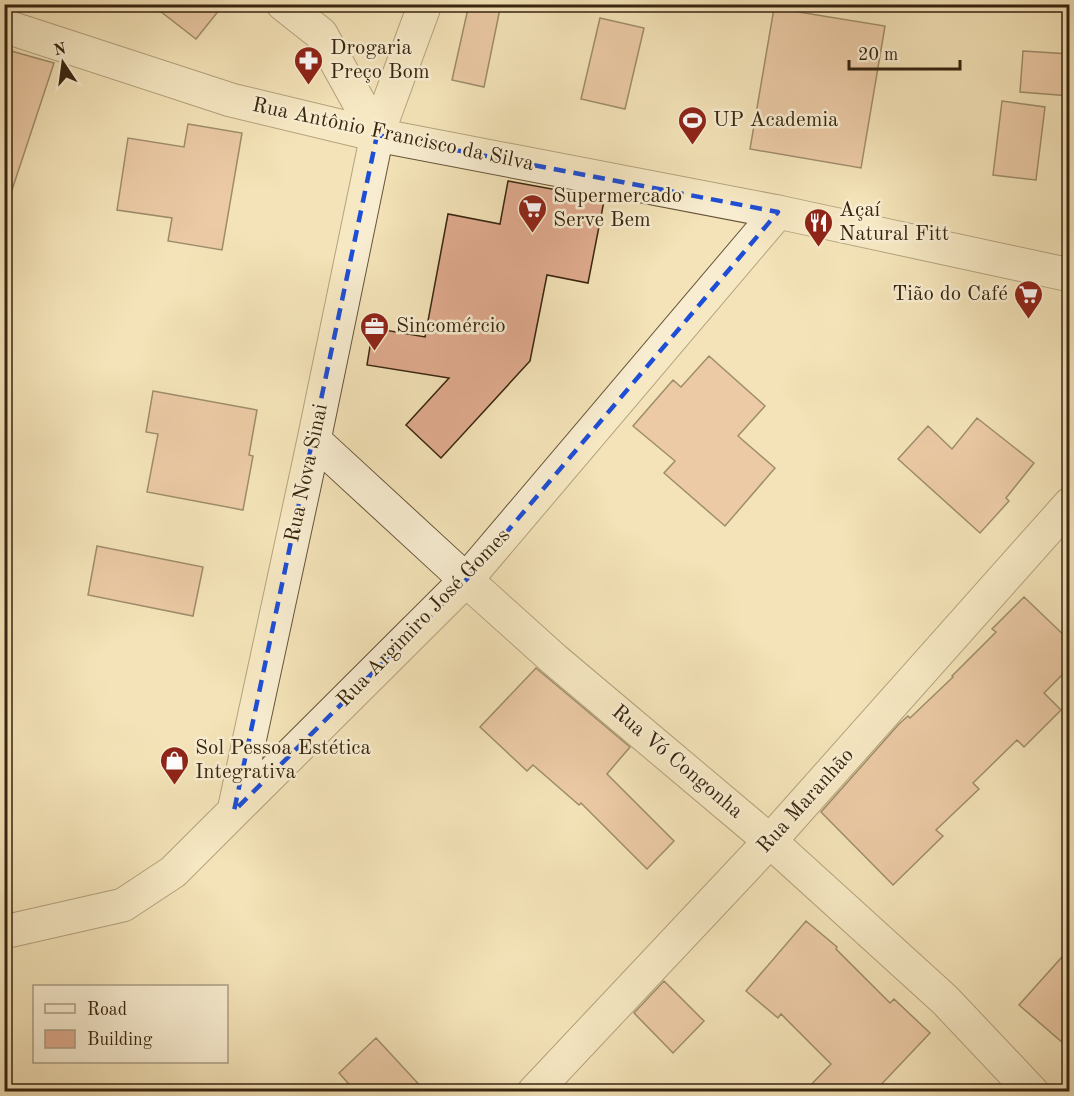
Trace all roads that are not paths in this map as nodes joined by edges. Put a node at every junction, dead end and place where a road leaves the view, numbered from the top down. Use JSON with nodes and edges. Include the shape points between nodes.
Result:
{"nodes":[{"id":1,"x":283,"y":4,"type":"edge"},
{"id":2,"x":425,"y":4,"type":"edge"},
{"id":3,"x":4,"y":26,"type":"edge"},
{"id":4,"x":377,"y":135,"type":"junction"},
{"id":5,"x":778,"y":212,"type":"junction"},
{"id":6,"x":1070,"y":275,"type":"edge"},
{"id":7,"x":314,"y":440,"type":"junction"},
{"id":8,"x":1070,"y":504,"type":"edge"},
{"id":9,"x":466,"y":580,"type":"junction"},
{"id":10,"x":234,"y":811,"type":"junction"},
{"id":11,"x":770,"y":842,"type":"junction"},
{"id":12,"x":4,"y":932,"type":"edge"},
{"id":13,"x":534,"y":1092,"type":"edge"},
{"id":14,"x":1032,"y":1092,"type":"edge"}],
"edges":[{"from":1,"to":4,"type":"street","via":[[321,34]]},
{"from":2,"to":4,"type":"street","name":"Rua Nova Sinai"},
{"from":3,"to":4,"type":"street","name":"Rua Antônio Francisco da Silva","via":[[231,100]]},
{"from":4,"to":5,"type":"street","name":"Rua Antônio Francisco da Silva"},
{"from":4,"to":7,"type":"street","name":"Rua Nova Sinai"},
{"from":5,"to":6,"type":"street","name":"Rua Antônio Francisco da Silva"},
{"from":5,"to":9,"type":"street","name":"Rua Argimiro José Gomes"},
{"from":7,"to":9,"type":"street","name":"Rua Vó Congonha"},
{"from":7,"to":10,"type":"street","name":"Rua Nova Sinai"},
{"from":8,"to":11,"type":"street","name":"Rua Maranhão"},
{"from":9,"to":10,"type":"street","name":"Rua Argimiro José Gomes"},
{"from":9,"to":11,"type":"street","name":"Rua Vó Congonha"},
{"from":10,"to":12,"type":"street","name":"Rua Argimiro José Gomes","via":[[173,872],[123,905]]},
{"from":11,"to":13,"type":"street","name":"Rua Maranhão"},
{"from":11,"to":14,"type":"street","name":"Rua Vó Congonha","via":[[945,1000]]}]}
